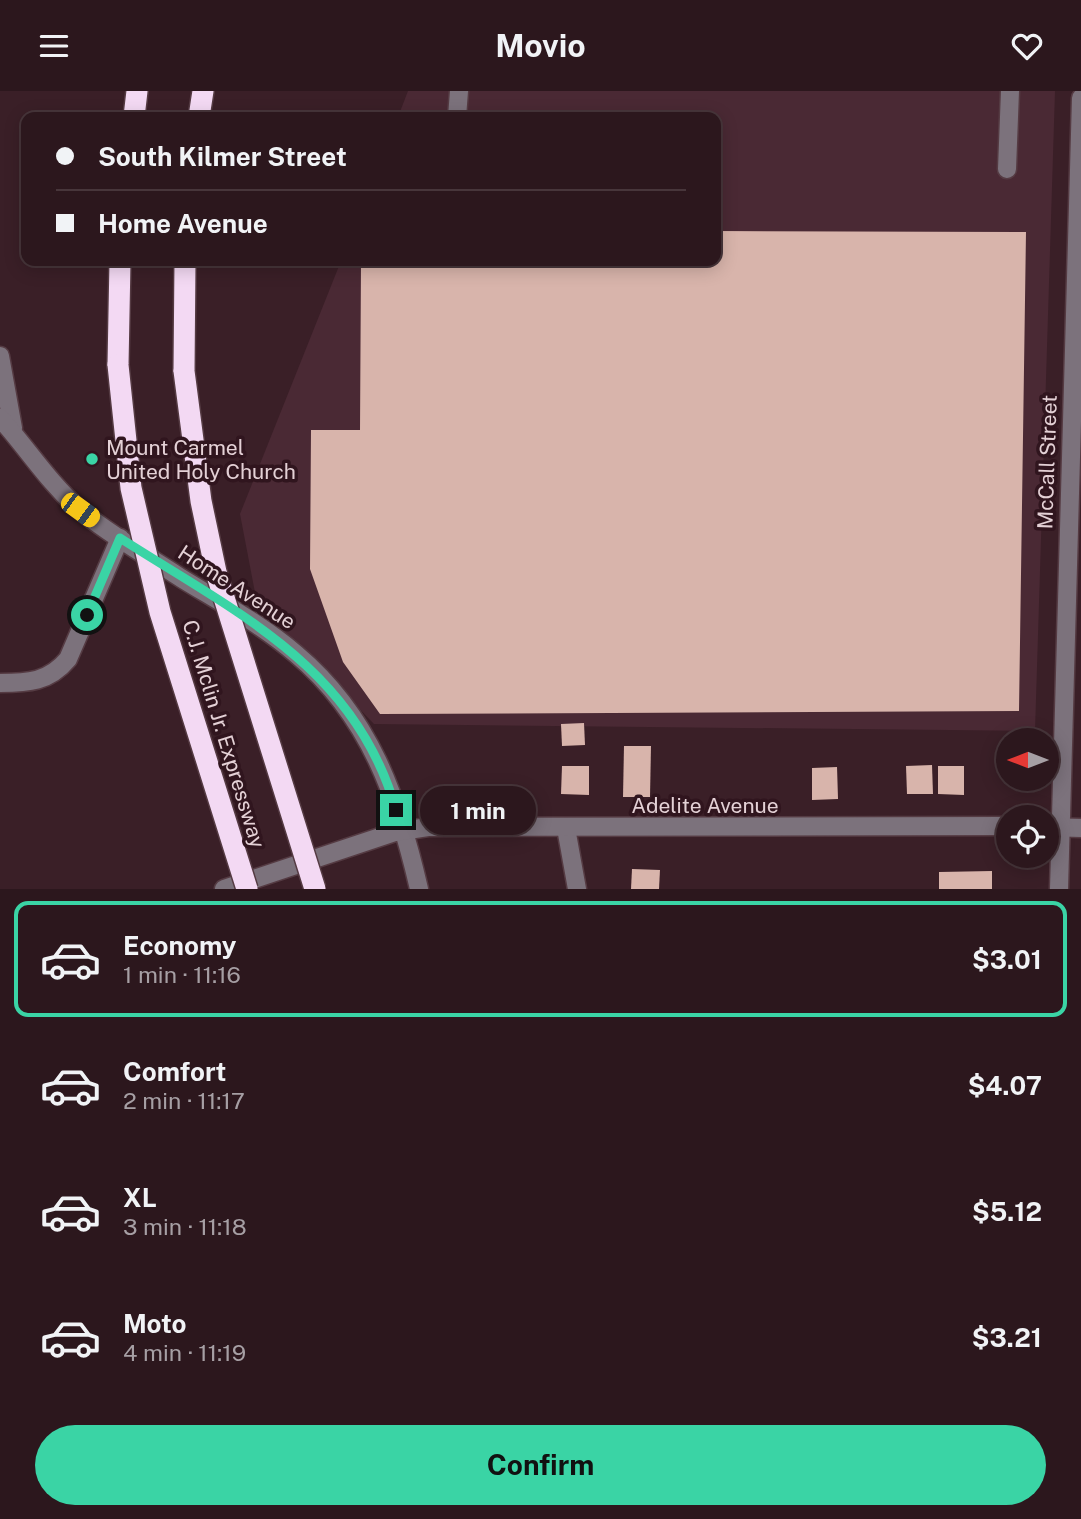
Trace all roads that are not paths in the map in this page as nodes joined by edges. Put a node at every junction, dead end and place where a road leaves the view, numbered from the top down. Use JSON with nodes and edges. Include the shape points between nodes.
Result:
{"nodes":[{"id":1,"x":137,"y":91,"type":"edge"},
{"id":2,"x":202,"y":91,"type":"edge"},
{"id":3,"x":459,"y":91,"type":"edge"},
{"id":4,"x":1010,"y":91,"type":"edge"},
{"id":5,"x":1081,"y":98,"type":"edge"},
{"id":6,"x":135,"y":112,"type":"edge"},
{"id":7,"x":200,"y":112,"type":"edge"},
{"id":8,"x":457,"y":112,"type":"edge"},
{"id":9,"x":1007,"y":169,"type":"dead end"},
{"id":10,"x":1080,"y":170,"type":"edge"},
{"id":11,"x":120,"y":266,"type":"edge"},
{"id":12,"x":186,"y":266,"type":"edge"},
{"id":13,"x":1078,"y":299,"type":"edge"},
{"id":14,"x":0,"y":356,"type":"edge"},
{"id":15,"x":0,"y":418,"type":"edge"},
{"id":16,"x":1076,"y":426,"type":"edge"},
{"id":17,"x":15,"y":435,"type":"junction"},
{"id":18,"x":120,"y":538,"type":"junction"},
{"id":19,"x":1074,"y":570,"type":"edge"},
{"id":20,"x":0,"y":683,"type":"edge"},
{"id":21,"x":1072,"y":704,"type":"edge"},
{"id":22,"x":1059,"y":806,"type":"edge"},
{"id":23,"x":996,"y":827,"type":"edge"},
{"id":24,"x":566,"y":828,"type":"junction"},
{"id":25,"x":1081,"y":828,"type":"edge"},
{"id":26,"x":402,"y":830,"type":"junction"},
{"id":27,"x":1059,"y":830,"type":"edge"},
{"id":28,"x":1058,"y":868,"type":"edge"},
{"id":29,"x":224,"y":889,"type":"edge"},
{"id":30,"x":247,"y":889,"type":"edge"},
{"id":31,"x":315,"y":889,"type":"edge"},
{"id":32,"x":419,"y":889,"type":"edge"},
{"id":33,"x":577,"y":889,"type":"edge"},
{"id":34,"x":1059,"y":889,"type":"edge"}],
"edges":[{"from":1,"to":6,"type":"highway"},
{"from":2,"to":7,"type":"highway"},
{"from":3,"to":8,"type":"street"},
{"from":4,"to":9,"type":"street"},
{"from":5,"to":10,"type":"street","name":"McCall Street"},
{"from":10,"to":13,"type":"street","name":"McCall Street"},
{"from":11,"to":30,"type":"highway","name":"C.J. Mclin Jr. Expressway","bridge":true,"via":[[118,365],[131,488],[160,613]]},
{"from":12,"to":31,"type":"highway","name":"C.J. Mclin Jr. Expressway","bridge":true,"via":[[184,371],[201,501],[216,572]]},
{"from":13,"to":16,"type":"street","name":"McCall Street"},
{"from":14,"to":17,"type":"street","name":"Home Avenue"},
{"from":15,"to":17,"type":"street","name":"Home Avenue"},
{"from":16,"to":19,"type":"street","name":"McCall Street"},
{"from":17,"to":18,"type":"street","name":"Home Avenue","via":[[51,482]]},
{"from":18,"to":20,"type":"street","via":[[68,659],[45,679]]},
{"from":18,"to":26,"type":"street","name":"Home Avenue","via":[[260,627],[320,677],[351,713],[375,752]]},
{"from":19,"to":21,"type":"street","name":"McCall Street"},
{"from":21,"to":22,"type":"street","name":"McCall Street"},
{"from":23,"to":24,"type":"street","name":"Adelite Avenue"},
{"from":24,"to":26,"type":"street","name":"Adelite Avenue"},
{"from":24,"to":33,"type":"street"},
{"from":25,"to":27,"type":"street"},
{"from":26,"to":29,"type":"street","name":"Adelite Avenue"},
{"from":26,"to":32,"type":"street","name":"Home Avenue"},
{"from":28,"to":34,"type":"street","name":"McCall Street"}]}
